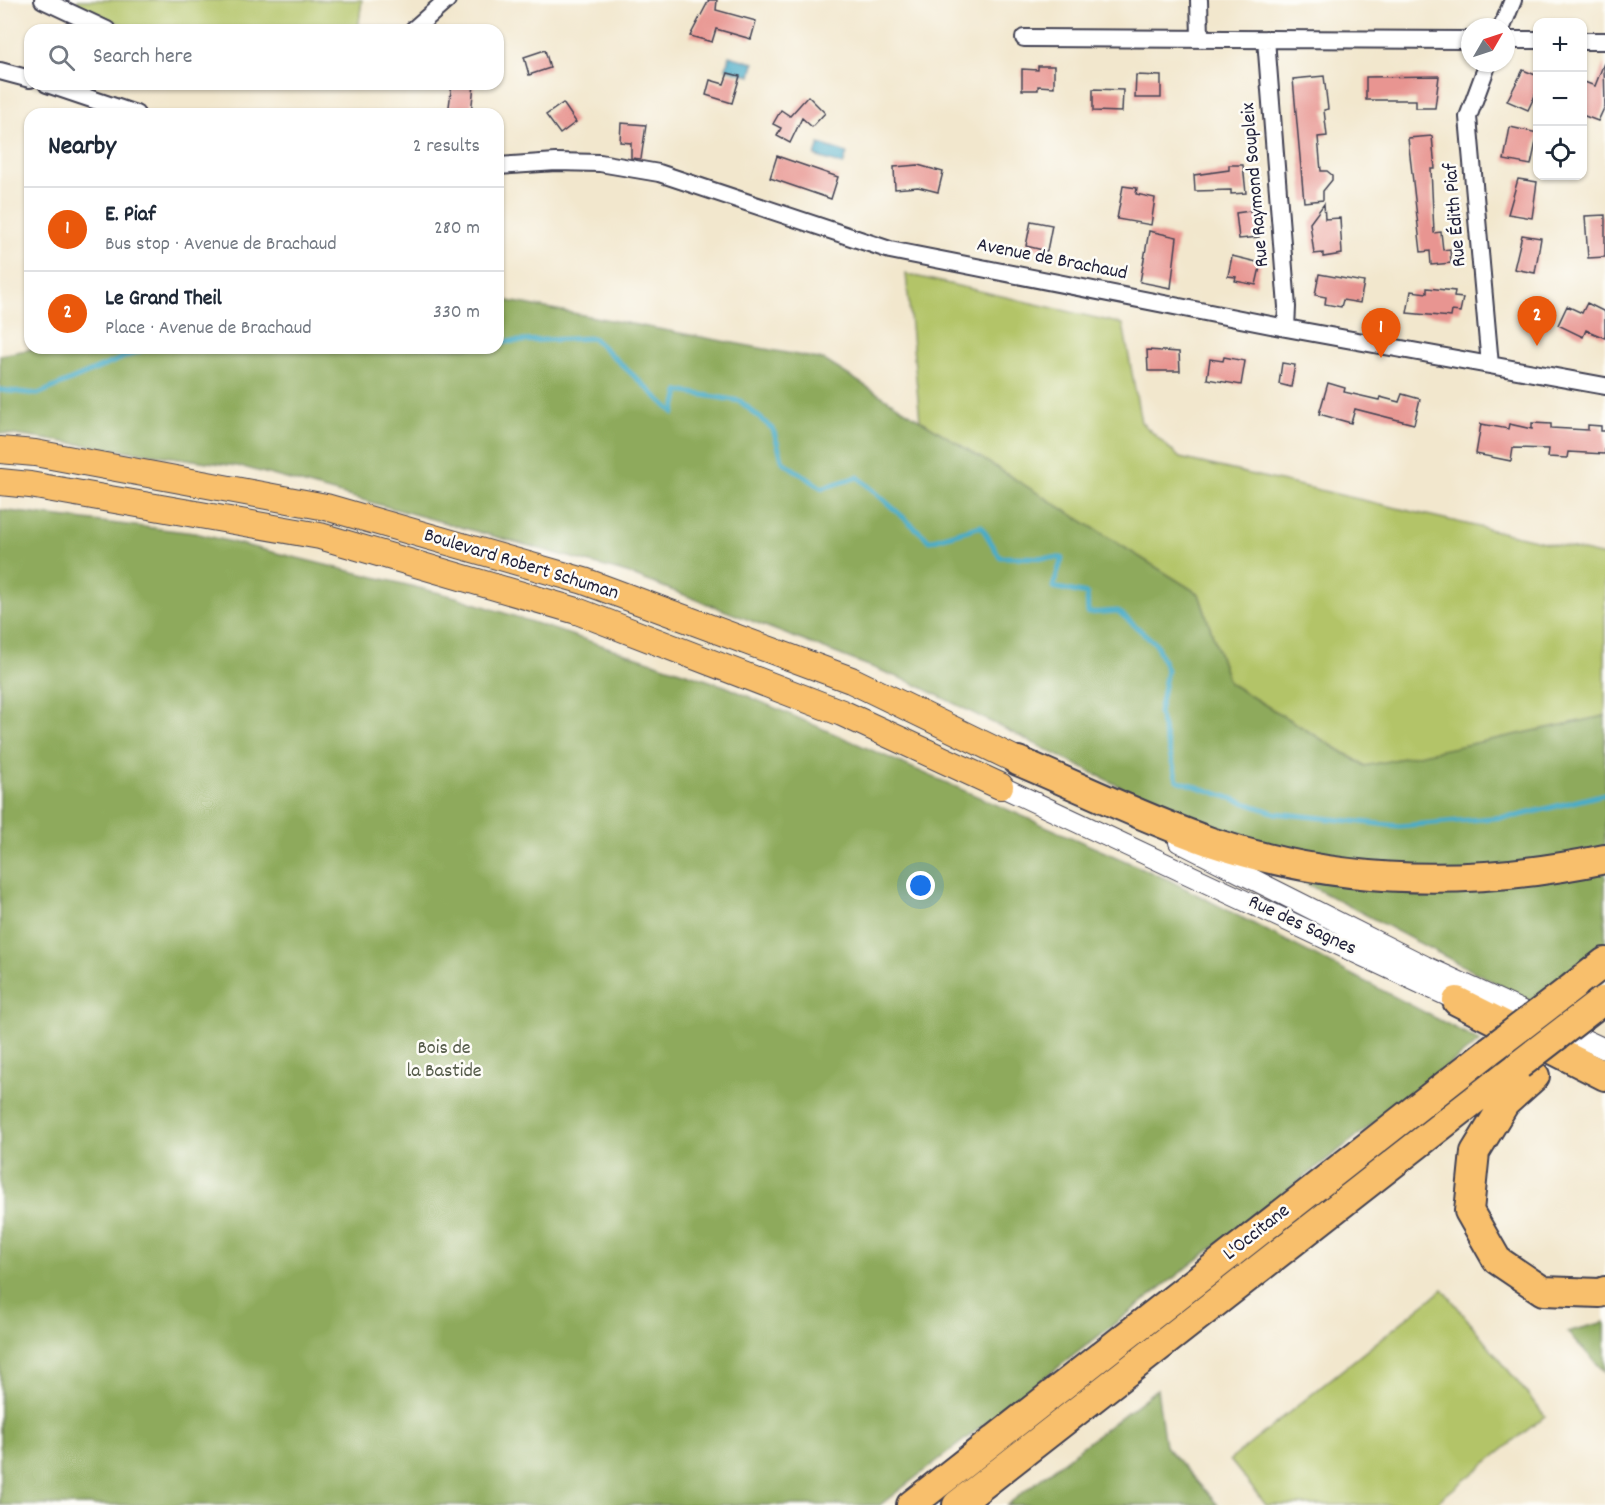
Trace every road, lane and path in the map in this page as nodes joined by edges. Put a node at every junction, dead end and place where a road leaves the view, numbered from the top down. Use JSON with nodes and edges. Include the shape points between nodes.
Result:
{"nodes":[{"id":1,"x":43,"y":0,"type":"edge"},
{"id":2,"x":447,"y":0,"type":"edge"},
{"id":3,"x":1199,"y":0,"type":"edge"},
{"id":4,"x":1513,"y":0,"type":"edge"},
{"id":5,"x":1506,"y":18,"type":"edge"},
{"id":6,"x":94,"y":24,"type":"edge"},
{"id":7,"x":419,"y":24,"type":"edge"},
{"id":8,"x":1200,"y":37,"type":"junction"},
{"id":9,"x":1024,"y":38,"type":"dead end"},
{"id":10,"x":1266,"y":39,"type":"junction"},
{"id":11,"x":1461,"y":40,"type":"edge"},
{"id":12,"x":1515,"y":40,"type":"edge"},
{"id":13,"x":1533,"y":40,"type":"edge"},
{"id":14,"x":1587,"y":41,"type":"edge"},
{"id":15,"x":1605,"y":41,"type":"edge"},
{"id":16,"x":0,"y":71,"type":"edge"},
{"id":17,"x":1485,"y":72,"type":"edge"},
{"id":18,"x":24,"y":77,"type":"edge"},
{"id":19,"x":65,"y":90,"type":"edge"},
{"id":20,"x":118,"y":108,"type":"edge"},
{"id":21,"x":504,"y":165,"type":"edge"},
{"id":22,"x":1286,"y":328,"type":"junction"},
{"id":23,"x":1490,"y":365,"type":"junction"},
{"id":24,"x":1605,"y":386,"type":"edge"},
{"id":25,"x":0,"y":450,"type":"edge"},
{"id":26,"x":0,"y":482,"type":"edge"},
{"id":27,"x":1018,"y":761,"type":"junction"},
{"id":28,"x":1000,"y":786,"type":"joint"},
{"id":29,"x":1605,"y":858,"type":"edge"},
{"id":30,"x":1605,"y":962,"type":"edge"},
{"id":31,"x":1603,"y":1000,"type":"edge"},
{"id":32,"x":1457,"y":1001,"type":"junction"},
{"id":33,"x":1605,"y":1049,"type":"edge"},
{"id":34,"x":1605,"y":1062,"type":"edge"},
{"id":35,"x":1527,"y":1071,"type":"junction"},
{"id":36,"x":1605,"y":1076,"type":"edge"},
{"id":37,"x":1605,"y":1291,"type":"edge"},
{"id":38,"x":911,"y":1505,"type":"edge"},
{"id":39,"x":957,"y":1505,"type":"edge"}],
"edges":[{"from":1,"to":6,"type":"street"},
{"from":2,"to":7,"type":"street"},
{"from":3,"to":8,"type":"street"},
{"from":4,"to":5,"type":"street"},
{"from":8,"to":9,"type":"street"},
{"from":8,"to":10,"type":"street"},
{"from":10,"to":11,"type":"street"},
{"from":10,"to":22,"type":"street","name":"Rue Raymond Soupleix"},
{"from":12,"to":13,"type":"street"},
{"from":14,"to":15,"type":"street"},
{"from":16,"to":18,"type":"street"},
{"from":17,"to":23,"type":"street","name":"Rue Édith Piaf","via":[[1468,117]]},
{"from":19,"to":20,"type":"street"},
{"from":21,"to":22,"type":"street","name":"Avenue de Brachaud","via":[[600,164],[659,173],[890,250]]},
{"from":22,"to":23,"type":"street","name":"Avenue de Brachaud"},
{"from":23,"to":24,"type":"street","name":"Avenue de Brachaud"},
{"from":25,"to":27,"type":"main road","name":"Boulevard Robert Schuman","via":[[326,507],[584,581],[851,680]]},
{"from":26,"to":28,"type":"main road","name":"Boulevard Robert Schuman","via":[[30,484],[320,536],[577,611],[842,713]]},
{"from":27,"to":29,"type":"highway","via":[[1210,841],[1340,873],[1412,879],[1484,877],[1551,870]]},
{"from":27,"to":33,"type":"street","name":"Rue des Sagnes","via":[[1425,966]]},
{"from":28,"to":32,"type":"street","name":"Rue des Sagnes"},
{"from":30,"to":38,"type":"highway","name":"L'Occitane","bridge":true},
{"from":31,"to":35,"type":"highway","name":"L'Occitane","bridge":true},
{"from":32,"to":34,"type":"street","name":"Rue des Sagnes"},
{"from":32,"to":36,"type":"highway"},
{"from":35,"to":37,"type":"highway","via":[[1475,1152],[1469,1211],[1497,1260],[1543,1291]]},
{"from":35,"to":39,"type":"highway","name":"L'Occitane"}]}
